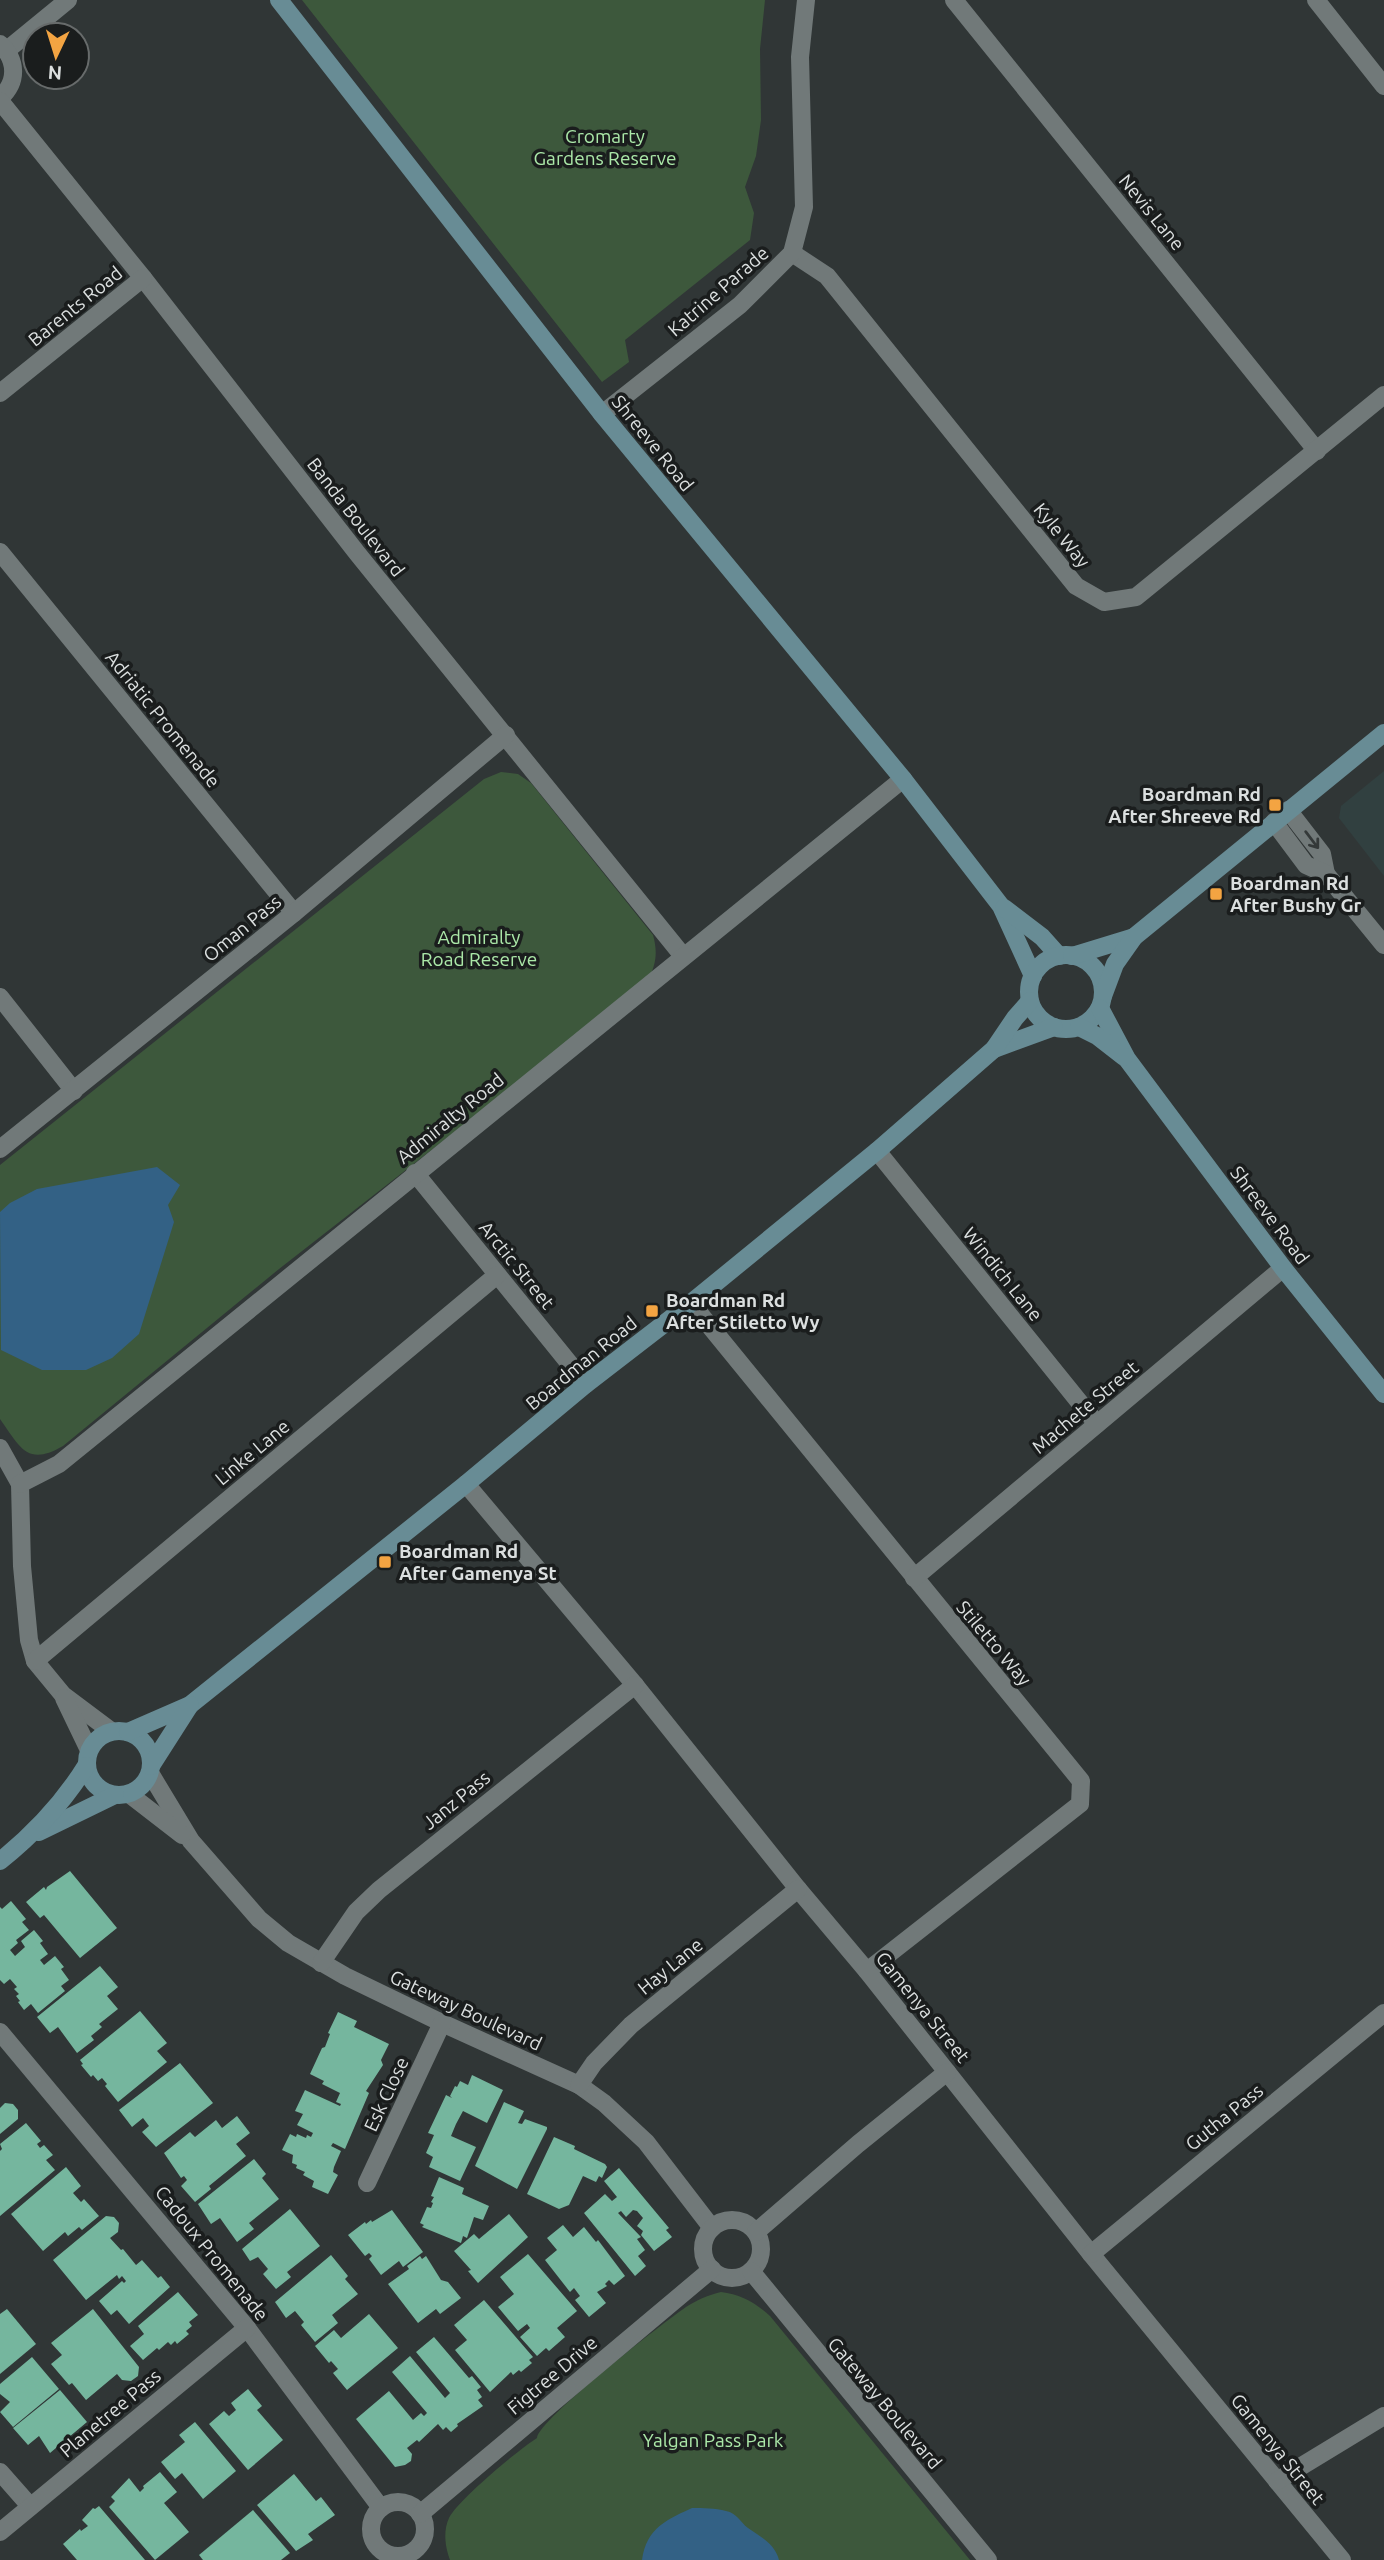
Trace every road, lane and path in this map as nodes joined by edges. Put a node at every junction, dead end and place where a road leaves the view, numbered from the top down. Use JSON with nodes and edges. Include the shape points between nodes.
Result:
{"nodes":[{"id":1,"x":68,"y":0,"type":"edge"},
{"id":2,"x":279,"y":0,"type":"edge"},
{"id":3,"x":806,"y":0,"type":"edge"},
{"id":4,"x":954,"y":0,"type":"edge"},
{"id":5,"x":1316,"y":0,"type":"edge"},
{"id":6,"x":4,"y":47,"type":"edge"},
{"id":7,"x":1384,"y":86,"type":"edge"},
{"id":8,"x":0,"y":99,"type":"edge"},
{"id":9,"x":792,"y":253,"type":"junction"},
{"id":10,"x":143,"y":278,"type":"junction"},
{"id":11,"x":0,"y":393,"type":"edge"},
{"id":12,"x":1384,"y":395,"type":"edge"},
{"id":13,"x":602,"y":414,"type":"junction"},
{"id":14,"x":1317,"y":451,"type":"junction"},
{"id":15,"x":0,"y":552,"type":"edge"},
{"id":16,"x":1384,"y":733,"type":"edge"},
{"id":17,"x":506,"y":735,"type":"junction"},
{"id":18,"x":902,"y":779,"type":"junction"},
{"id":19,"x":1289,"y":810,"type":"junction"},
{"id":20,"x":1274,"y":822,"type":"junction"},
{"id":21,"x":1326,"y":874,"type":"junction"},
{"id":22,"x":1001,"y":906,"type":"junction"},
{"id":23,"x":294,"y":913,"type":"junction"},
{"id":24,"x":1134,"y":937,"type":"junction"},
{"id":25,"x":1384,"y":945,"type":"edge"},
{"id":26,"x":684,"y":956,"type":"junction"},
{"id":27,"x":1065,"y":956,"type":"junction"},
{"id":28,"x":1033,"y":976,"type":"junction"},
{"id":29,"x":0,"y":997,"type":"edge"},
{"id":30,"x":1030,"y":1000,"type":"junction"},
{"id":31,"x":1101,"y":1002,"type":"junction"},
{"id":32,"x":1054,"y":1027,"type":"junction"},
{"id":33,"x":1079,"y":1027,"type":"junction"},
{"id":34,"x":994,"y":1049,"type":"junction"},
{"id":35,"x":1127,"y":1059,"type":"junction"},
{"id":36,"x":74,"y":1091,"type":"junction"},
{"id":37,"x":0,"y":1149,"type":"edge"},
{"id":38,"x":877,"y":1151,"type":"junction"},
{"id":39,"x":415,"y":1173,"type":"junction"},
{"id":40,"x":1283,"y":1268,"type":"junction"},
{"id":41,"x":497,"y":1275,"type":"junction"},
{"id":42,"x":691,"y":1303,"type":"junction"},
{"id":43,"x":586,"y":1384,"type":"junction"},
{"id":44,"x":1384,"y":1394,"type":"edge"},
{"id":45,"x":1097,"y":1424,"type":"junction"},
{"id":46,"x":0,"y":1448,"type":"edge"},
{"id":47,"x":20,"y":1484,"type":"junction"},
{"id":48,"x":466,"y":1484,"type":"junction"},
{"id":49,"x":914,"y":1578,"type":"junction"},
{"id":50,"x":35,"y":1661,"type":"junction"},
{"id":51,"x":635,"y":1685,"type":"junction"},
{"id":52,"x":62,"y":1695,"type":"junction"},
{"id":53,"x":190,"y":1705,"type":"junction"},
{"id":54,"x":120,"y":1732,"type":"junction"},
{"id":55,"x":88,"y":1758,"type":"junction"},
{"id":56,"x":151,"y":1770,"type":"junction"},
{"id":57,"x":122,"y":1795,"type":"junction"},
{"id":58,"x":30,"y":1837,"type":"junction"},
{"id":59,"x":191,"y":1841,"type":"junction"},
{"id":60,"x":0,"y":1861,"type":"edge"},
{"id":61,"x":798,"y":1889,"type":"junction"},
{"id":62,"x":321,"y":1963,"type":"junction"},
{"id":63,"x":867,"y":1971,"type":"junction"},
{"id":64,"x":1384,"y":2013,"type":"edge"},
{"id":65,"x":442,"y":2023,"type":"junction"},
{"id":66,"x":0,"y":2032,"type":"edge"},
{"id":67,"x":947,"y":2071,"type":"junction"},
{"id":68,"x":579,"y":2085,"type":"junction"},
{"id":69,"x":367,"y":2183,"type":"dead end"},
{"id":70,"x":712,"y":2228,"type":"junction"},
{"id":71,"x":756,"y":2232,"type":"junction"},
{"id":72,"x":1091,"y":2254,"type":"junction"},
{"id":73,"x":712,"y":2269,"type":"junction"},
{"id":74,"x":751,"y":2271,"type":"junction"},
{"id":75,"x":247,"y":2328,"type":"junction"},
{"id":76,"x":1384,"y":2416,"type":"edge"},
{"id":77,"x":0,"y":2472,"type":"edge"},
{"id":78,"x":1277,"y":2481,"type":"junction"},
{"id":79,"x":30,"y":2506,"type":"junction"},
{"id":80,"x":381,"y":2508,"type":"junction"},
{"id":81,"x":420,"y":2514,"type":"junction"},
{"id":82,"x":0,"y":2532,"type":"edge"},
{"id":83,"x":375,"y":2555,"type":"edge"},
{"id":84,"x":418,"y":2555,"type":"edge"},
{"id":85,"x":988,"y":2560,"type":"edge"},
{"id":86,"x":1342,"y":2560,"type":"edge"}],
"edges":[{"from":1,"to":6,"type":"street"},
{"from":2,"to":13,"type":"street","name":"Shreeve Road"},
{"from":3,"to":9,"type":"street","name":"Katrine Parade","via":[[800,57],[804,207]]},
{"from":4,"to":14,"type":"street","name":"Nevis Lane"},
{"from":5,"to":7,"type":"street"},
{"from":6,"to":8,"type":"street","via":[[12,58],[13,77]]},
{"from":8,"to":10,"type":"street","name":"Banda Boulevard"},
{"from":9,"to":13,"type":"street","name":"Katrine Parade","via":[[740,305]]},
{"from":9,"to":14,"type":"street","name":"Kyle Way","via":[[827,276],[1076,586],[1104,602],[1136,597]]},
{"from":10,"to":11,"type":"street","name":"Barents Road"},
{"from":10,"to":17,"type":"street","name":"Banda Boulevard"},
{"from":12,"to":14,"type":"street","name":"Kyle Way"},
{"from":13,"to":18,"type":"street","name":"Shreeve Road"},
{"from":15,"to":23,"type":"street","name":"Adriatic Promenade"},
{"from":16,"to":19,"type":"street"},
{"from":17,"to":23,"type":"street","name":"Oman Pass"},
{"from":17,"to":26,"type":"street","name":"Banda Boulevard"},
{"from":18,"to":22,"type":"street","name":"Shreeve Road"},
{"from":18,"to":26,"type":"street","name":"Admiralty Road"},
{"from":19,"to":20,"type":"street"},
{"from":19,"to":21,"type":"street","one_way":true,"via":[[1322,854]]},
{"from":20,"to":21,"type":"street","via":[[1306,864]]},
{"from":20,"to":24,"type":"street"},
{"from":21,"to":25,"type":"street"},
{"from":22,"to":27,"type":"street","name":"Shreeve Road"},
{"from":22,"to":28,"type":"street","name":"Shreeve Road"},
{"from":23,"to":36,"type":"street","name":"Oman Pass"},
{"from":24,"to":27,"type":"street"},
{"from":24,"to":31,"type":"street","via":[[1115,964]]},
{"from":26,"to":39,"type":"street","name":"Admiralty Road"},
{"from":27,"to":28,"type":"street","via":[[1049,960]]},
{"from":27,"to":31,"type":"street","via":[[1083,959],[1098,974]]},
{"from":28,"to":30,"type":"street"},
{"from":29,"to":36,"type":"street"},
{"from":30,"to":32,"type":"street","via":[[1043,1021]]},
{"from":30,"to":34,"type":"street","name":"Boardman Road"},
{"from":31,"to":33,"type":"street","via":[[1088,1023]]},
{"from":31,"to":35,"type":"street","name":"Shreeve Road"},
{"from":32,"to":33,"type":"street","name":"Boardman Road"},
{"from":32,"to":34,"type":"street","name":"Boardman Road"},
{"from":33,"to":35,"type":"street","name":"Shreeve Road"},
{"from":34,"to":38,"type":"street","name":"Boardman Road"},
{"from":35,"to":40,"type":"street","name":"Shreeve Road"},
{"from":36,"to":37,"type":"street","name":"Oman Pass"},
{"from":38,"to":42,"type":"street","name":"Boardman Road"},
{"from":38,"to":45,"type":"street","name":"Windich Lane"},
{"from":39,"to":41,"type":"street","name":"Arctic Street"},
{"from":39,"to":47,"type":"street","name":"Admiralty Road","via":[[59,1464]]},
{"from":40,"to":44,"type":"street","name":"Shreeve Road"},
{"from":40,"to":45,"type":"street","name":"Machete Street"},
{"from":41,"to":43,"type":"street","name":"Arctic Street"},
{"from":41,"to":50,"type":"street","name":"Linke Lane"},
{"from":42,"to":43,"type":"street","name":"Boardman Road"},
{"from":42,"to":49,"type":"street","name":"Stiletto Way"},
{"from":43,"to":48,"type":"street","name":"Boardman Road"},
{"from":45,"to":49,"type":"street","name":"Machete Street"},
{"from":46,"to":47,"type":"street"},
{"from":47,"to":50,"type":"street","via":[[22,1566]]},
{"from":48,"to":51,"type":"street","name":"Gamenya Street"},
{"from":48,"to":53,"type":"street","name":"Boardman Road"},
{"from":49,"to":63,"type":"street","name":"Stiletto Way","via":[[1081,1781],[1080,1804]]},
{"from":50,"to":52,"type":"street"},
{"from":51,"to":61,"type":"street","name":"Gamenya Street"},
{"from":51,"to":62,"type":"street","name":"Janz Pass","via":[[379,1890],[356,1912]]},
{"from":52,"to":54,"type":"street"},
{"from":52,"to":55,"type":"street"},
{"from":53,"to":54,"type":"street","name":"Boardman Road"},
{"from":53,"to":56,"type":"street","name":"Boardman Road"},
{"from":54,"to":55,"type":"street","name":"Boardman Road","via":[[102,1735]]},
{"from":54,"to":56,"type":"street","via":[[138,1737],[146,1745]]},
{"from":55,"to":57,"type":"street","via":[[93,1782]]},
{"from":55,"to":58,"type":"street","name":"Boardman Road","via":[[71,1791]]},
{"from":56,"to":57,"type":"street","name":"Boardman Road","via":[[145,1783]]},
{"from":56,"to":59,"type":"street","name":"Gateway Boulevard"},
{"from":57,"to":58,"type":"street","name":"Boardman Road"},
{"from":57,"to":59,"type":"street","name":"Gateway Boulevard"},
{"from":58,"to":60,"type":"street","name":"Boardman Road"},
{"from":59,"to":62,"type":"street","name":"Gateway Boulevard","via":[[259,1919]]},
{"from":61,"to":63,"type":"street","name":"Gamenya Street"},
{"from":61,"to":68,"type":"street","name":"Hay Lane","via":[[631,2025]]},
{"from":62,"to":65,"type":"street","name":"Gateway Boulevard"},
{"from":63,"to":67,"type":"street","name":"Gamenya Street"},
{"from":64,"to":72,"type":"street","name":"Gutha Pass"},
{"from":65,"to":68,"type":"street","name":"Gateway Boulevard"},
{"from":65,"to":69,"type":"street","name":"Esk Close"},
{"from":66,"to":75,"type":"street","name":"Cadoux Promenade"},
{"from":67,"to":71,"type":"street"},
{"from":67,"to":72,"type":"street","name":"Gamenya Street"},
{"from":68,"to":70,"type":"street","name":"Gateway Boulevard","via":[[646,2142]]},
{"from":70,"to":71,"type":"street","via":[[730,2220]]},
{"from":70,"to":73,"type":"street","via":[[704,2244],[706,2262]]},
{"from":71,"to":74,"type":"street","via":[[761,2248]]},
{"from":72,"to":78,"type":"street","name":"Gamenya Street"},
{"from":73,"to":74,"type":"street","via":[[735,2278]]},
{"from":73,"to":81,"type":"street","name":"Figtree Drive"},
{"from":74,"to":85,"type":"street","name":"Gateway Boulevard"},
{"from":75,"to":79,"type":"street","name":"Planetree Pass"},
{"from":75,"to":80,"type":"street","name":"Cadoux Promenade"},
{"from":76,"to":78,"type":"street"},
{"from":77,"to":79,"type":"street"},
{"from":78,"to":86,"type":"street","name":"Gamenya Street"},
{"from":79,"to":82,"type":"street","name":"Planetree Pass"},
{"from":80,"to":81,"type":"street","via":[[397,2502]]},
{"from":80,"to":83,"type":"street","via":[[372,2521]]},
{"from":81,"to":84,"type":"street","via":[[425,2529]]},
{"from":83,"to":84,"type":"street"}]}
